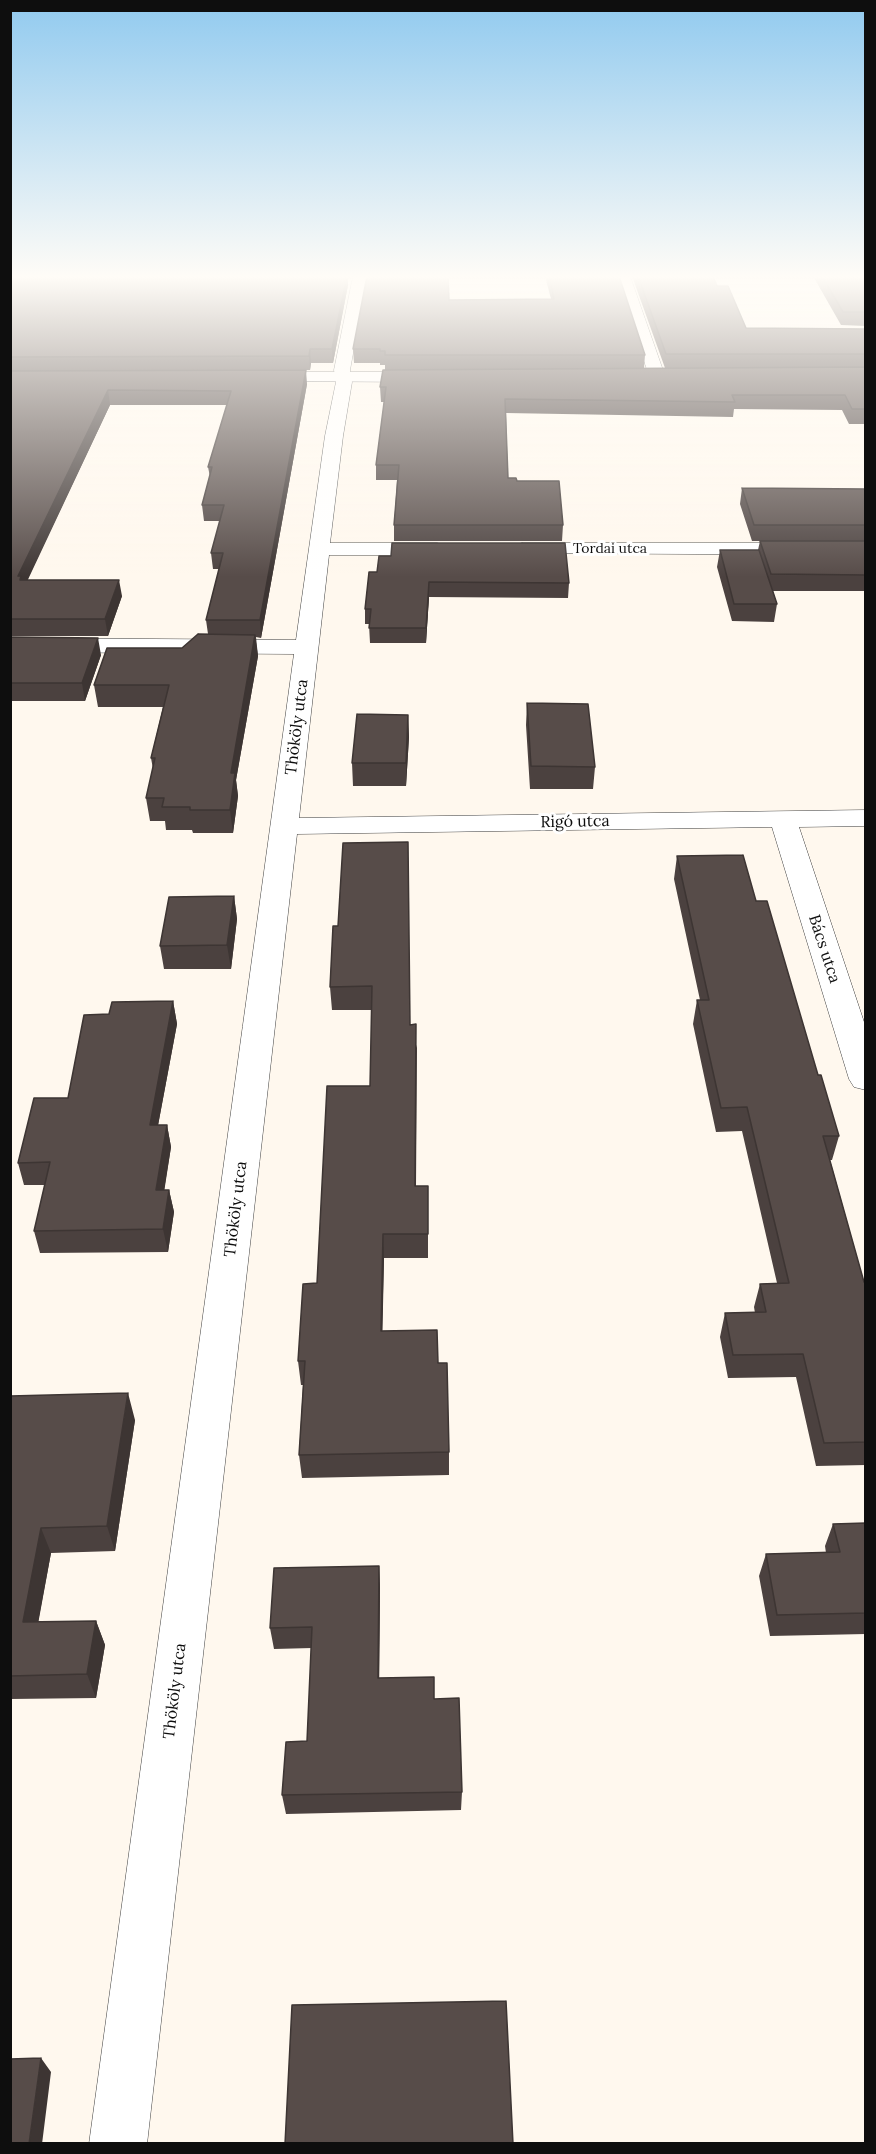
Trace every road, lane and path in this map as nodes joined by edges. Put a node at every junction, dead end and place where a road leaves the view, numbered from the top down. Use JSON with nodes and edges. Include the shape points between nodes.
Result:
{"nodes":[{"id":1,"x":248,"y":377,"type":"edge"},
{"id":2,"x":343,"y":377,"type":"junction"},
{"id":3,"x":448,"y":377,"type":"edge"},
{"id":4,"x":319,"y":549,"type":"junction"},
{"id":5,"x":462,"y":549,"type":"edge"},
{"id":6,"x":497,"y":549,"type":"edge"},
{"id":7,"x":866,"y":549,"type":"edge"},
{"id":8,"x":10,"y":645,"type":"edge"},
{"id":9,"x":307,"y":647,"type":"junction"},
{"id":10,"x":866,"y":819,"type":"edge"},
{"id":11,"x":783,"y":820,"type":"junction"},
{"id":12,"x":284,"y":826,"type":"junction"},
{"id":13,"x":866,"y":1079,"type":"edge"},
{"id":14,"x":118,"y":2144,"type":"edge"}],
"edges":[{"from":1,"to":2,"type":"street"},
{"from":2,"to":3,"type":"street"},
{"from":2,"to":4,"type":"street","name":"Thököly utca"},
{"from":4,"to":5,"type":"street"},
{"from":4,"to":9,"type":"street","name":"Thököly utca"},
{"from":6,"to":7,"type":"street","name":"Tordai utca"},
{"from":8,"to":9,"type":"street"},
{"from":9,"to":12,"type":"street","name":"Thököly utca"},
{"from":10,"to":11,"type":"street","name":"Rigó utca"},
{"from":11,"to":12,"type":"street","name":"Rigó utca"},
{"from":11,"to":13,"type":"street","name":"Bács utca"},
{"from":12,"to":14,"type":"street","name":"Thököly utca"}]}
